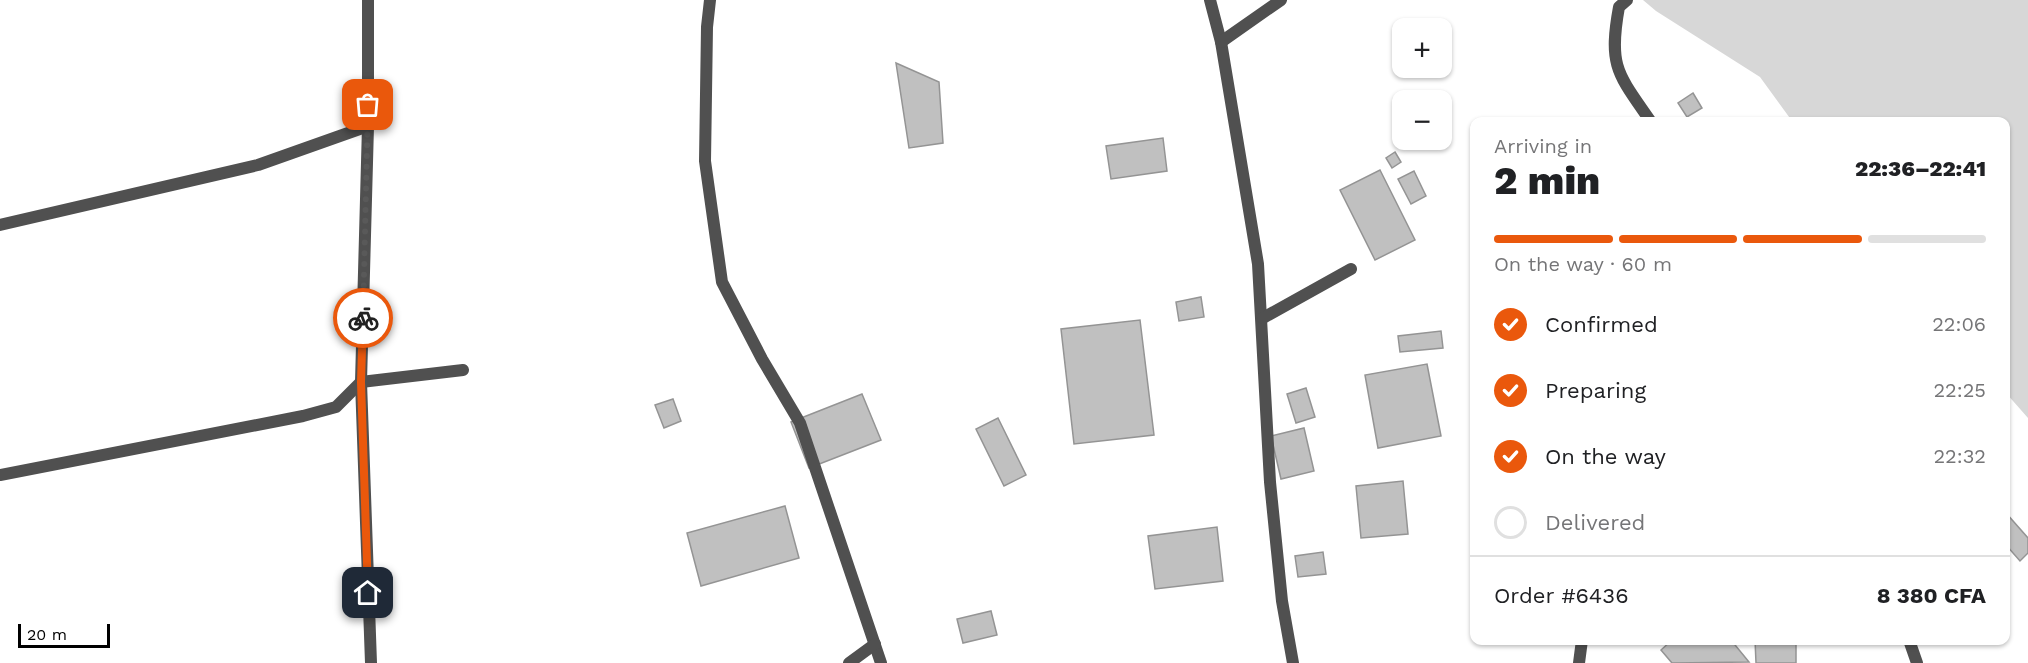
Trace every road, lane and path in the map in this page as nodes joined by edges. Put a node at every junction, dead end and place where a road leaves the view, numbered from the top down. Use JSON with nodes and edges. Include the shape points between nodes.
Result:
{"nodes":[{"id":1,"x":368,"y":0,"type":"edge"},
{"id":2,"x":710,"y":0,"type":"edge"},
{"id":3,"x":1210,"y":0,"type":"edge"},
{"id":4,"x":1281,"y":0,"type":"edge"},
{"id":5,"x":1628,"y":0,"type":"edge"},
{"id":6,"x":1221,"y":42,"type":"junction"},
{"id":7,"x":1648,"y":117,"type":"edge"},
{"id":8,"x":368,"y":126,"type":"junction"},
{"id":9,"x":0,"y":225,"type":"edge"},
{"id":10,"x":1352,"y":269,"type":"dead end"},
{"id":11,"x":1263,"y":318,"type":"junction"},
{"id":12,"x":463,"y":370,"type":"dead end"},
{"id":13,"x":361,"y":382,"type":"junction"},
{"id":14,"x":0,"y":475,"type":"edge"},
{"id":15,"x":874,"y":644,"type":"junction"},
{"id":16,"x":1581,"y":645,"type":"edge"},
{"id":17,"x":1911,"y":645,"type":"edge"},
{"id":18,"x":371,"y":663,"type":"edge"},
{"id":19,"x":849,"y":663,"type":"edge"},
{"id":20,"x":881,"y":663,"type":"edge"},
{"id":21,"x":1293,"y":663,"type":"edge"},
{"id":22,"x":1579,"y":663,"type":"edge"},
{"id":23,"x":1917,"y":663,"type":"edge"}],
"edges":[{"from":1,"to":8,"type":"street"},
{"from":2,"to":15,"type":"street","via":[[705,161],[722,282],[800,423]]},
{"from":3,"to":6,"type":"street"},
{"from":4,"to":6,"type":"street"},
{"from":5,"to":7,"type":"street","via":[[1618,7],[1612,43],[1619,76]]},
{"from":6,"to":11,"type":"street","via":[[1258,264]]},
{"from":8,"to":9,"type":"street","via":[[258,165]]},
{"from":8,"to":13,"type":"street"},
{"from":10,"to":11,"type":"street"},
{"from":11,"to":21,"type":"street","via":[[1270,482],[1282,601]]},
{"from":12,"to":13,"type":"street"},
{"from":13,"to":14,"type":"street","via":[[336,407],[303,416]]},
{"from":13,"to":18,"type":"street"},
{"from":15,"to":19,"type":"street"},
{"from":15,"to":20,"type":"street"},
{"from":16,"to":22,"type":"street"},
{"from":17,"to":23,"type":"street"}]}
